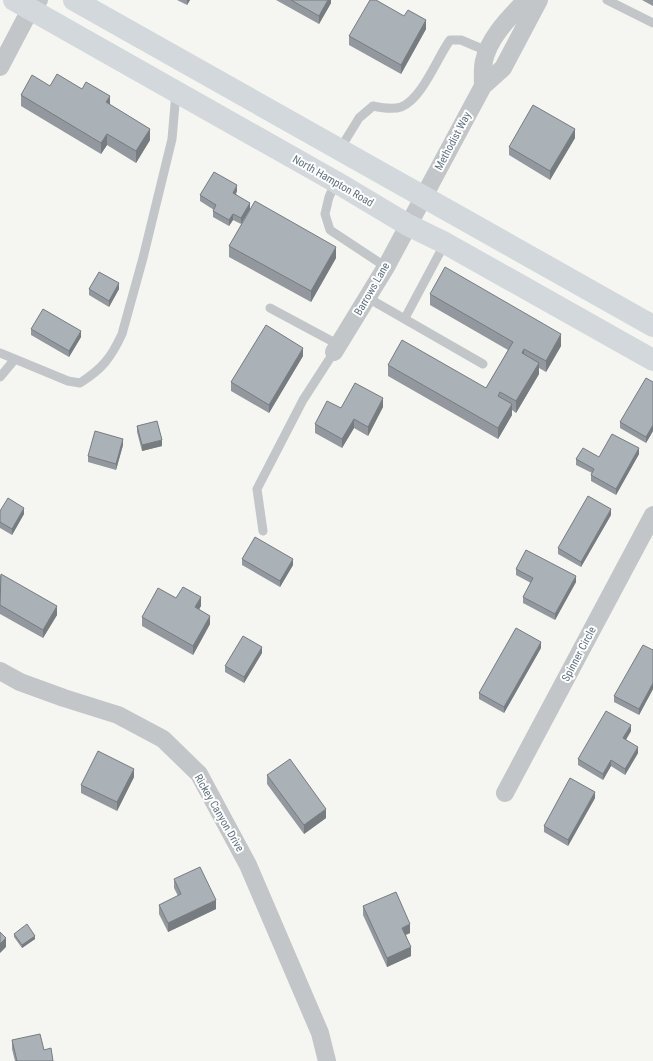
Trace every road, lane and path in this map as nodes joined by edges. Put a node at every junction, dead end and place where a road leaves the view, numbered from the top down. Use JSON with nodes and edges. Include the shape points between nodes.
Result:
{"nodes":[{"id":1,"x":74,"y":0,"type":"edge"},
{"id":2,"x":526,"y":0,"type":"edge"},
{"id":3,"x":539,"y":0,"type":"edge"},
{"id":4,"x":607,"y":0,"type":"edge"},
{"id":5,"x":28,"y":3,"type":"edge"},
{"id":6,"x":653,"y":23,"type":"edge"},
{"id":7,"x":487,"y":52,"type":"junction"},
{"id":8,"x":0,"y":67,"type":"edge"},
{"id":9,"x":483,"y":86,"type":"junction"},
{"id":10,"x":176,"y":91,"type":"junction"},
{"id":11,"x":340,"y":149,"type":"junction"},
{"id":12,"x":336,"y":182,"type":"junction"},
{"id":13,"x":424,"y":197,"type":"junction"},
{"id":14,"x":470,"y":222,"type":"junction"},
{"id":15,"x":408,"y":225,"type":"junction"},
{"id":16,"x":451,"y":246,"type":"junction"},
{"id":17,"x":386,"y":267,"type":"junction"},
{"id":18,"x":368,"y":298,"type":"junction"},
{"id":19,"x":270,"y":308,"type":"dead end"},
{"id":20,"x":406,"y":318,"type":"junction"},
{"id":21,"x":653,"y":326,"type":"edge"},
{"id":22,"x":337,"y":348,"type":"junction"},
{"id":23,"x":0,"y":353,"type":"edge"},
{"id":24,"x":16,"y":359,"type":"junction"},
{"id":25,"x":653,"y":360,"type":"edge"},
{"id":26,"x":483,"y":364,"type":"dead end"},
{"id":27,"x":0,"y":377,"type":"edge"},
{"id":28,"x":653,"y":515,"type":"edge"},
{"id":29,"x":263,"y":531,"type":"dead end"},
{"id":30,"x":0,"y":671,"type":"edge"},
{"id":31,"x":505,"y":793,"type":"dead end"},
{"id":32,"x":327,"y":1061,"type":"edge"}],
"edges":[{"from":1,"to":11,"type":"main road"},
{"from":2,"to":7,"type":"street","name":"Methodist Way","via":[[502,26]]},
{"from":3,"to":9,"type":"street","name":"Methodist Way","via":[[503,68]]},
{"from":4,"to":6,"type":"lane"},
{"from":5,"to":8,"type":"street"},
{"from":5,"to":10,"type":"main road","name":"North Hampton Road"},
{"from":7,"to":9,"type":"street","name":"Methodist Way","via":[[483,62]]},
{"from":7,"to":11,"type":"lane","via":[[460,40],[450,40],[425,84],[413,97],[401,107],[388,109],[373,106],[359,118]]},
{"from":9,"to":13,"type":"street","name":"Methodist Way"},
{"from":10,"to":12,"type":"main road","name":"North Hampton Road"},
{"from":10,"to":24,"type":"lane","via":[[169,152],[143,258],[122,334],[115,349],[99,371],[80,383],[68,381]]},
{"from":11,"to":13,"type":"main road"},
{"from":12,"to":15,"type":"main road","name":"North Hampton Road"},
{"from":12,"to":17,"type":"lane","via":[[324,214],[330,230]]},
{"from":13,"to":14,"type":"main road"},
{"from":13,"to":15,"type":"street","name":"Methodist Way"},
{"from":14,"to":16,"type":"main road"},
{"from":14,"to":21,"type":"main road"},
{"from":15,"to":16,"type":"main road","name":"North Hampton Road"},
{"from":15,"to":17,"type":"street","name":"Barrows Lane"},
{"from":16,"to":20,"type":"lane"},
{"from":16,"to":25,"type":"main road","name":"North Hampton Road"},
{"from":17,"to":18,"type":"street","name":"Barrows Lane"},
{"from":18,"to":20,"type":"lane"},
{"from":18,"to":22,"type":"street","name":"Barrows Lane"},
{"from":19,"to":22,"type":"lane"},
{"from":20,"to":26,"type":"lane"},
{"from":22,"to":29,"type":"lane","via":[[303,400],[257,489]]},
{"from":23,"to":24,"type":"lane"},
{"from":24,"to":27,"type":"lane"},
{"from":28,"to":31,"type":"street","name":"Spinner Circle"},
{"from":30,"to":32,"type":"street","name":"Rickey Canyon Drive","via":[[20,682],[118,715],[157,735],[198,774],[248,865],[320,1032]]}]}
